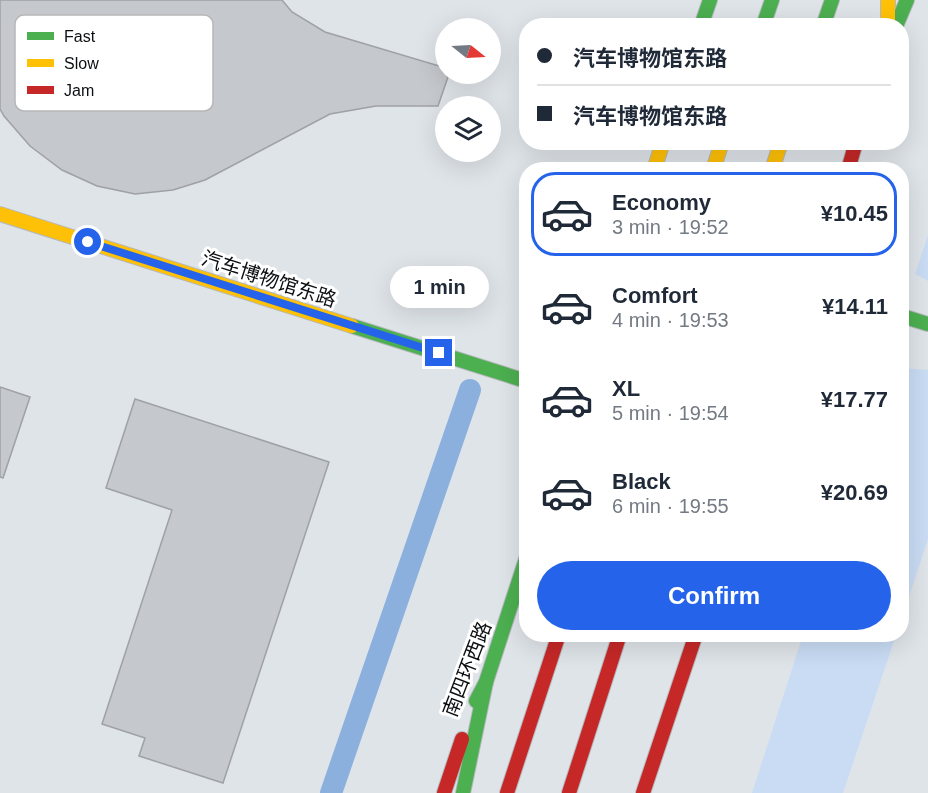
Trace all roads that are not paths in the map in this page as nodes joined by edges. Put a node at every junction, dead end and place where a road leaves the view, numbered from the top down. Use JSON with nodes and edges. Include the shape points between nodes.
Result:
{"nodes":[{"id":1,"x":710,"y":0,"type":"edge"},
{"id":2,"x":772,"y":0,"type":"edge"},
{"id":3,"x":832,"y":0,"type":"edge"},
{"id":4,"x":888,"y":0,"type":"edge"},
{"id":5,"x":907,"y":0,"type":"edge"},
{"id":6,"x":704,"y":18,"type":"edge"},
{"id":7,"x":766,"y":18,"type":"edge"},
{"id":8,"x":826,"y":18,"type":"edge"},
{"id":9,"x":888,"y":18,"type":"edge"},
{"id":10,"x":899,"y":18,"type":"edge"},
{"id":11,"x":0,"y":214,"type":"edge"},
{"id":12,"x":909,"y":318,"type":"edge"},
{"id":13,"x":928,"y":324,"type":"edge"},
{"id":14,"x":519,"y":379,"type":"edge"},
{"id":15,"x":519,"y":581,"type":"edge"},
{"id":16,"x":556,"y":642,"type":"edge"},
{"id":17,"x":617,"y":642,"type":"edge"},
{"id":18,"x":693,"y":642,"type":"edge"},
{"id":19,"x":486,"y":682,"type":"junction"},
{"id":20,"x":444,"y":793,"type":"edge"},
{"id":21,"x":464,"y":793,"type":"edge"},
{"id":22,"x":507,"y":793,"type":"edge"},
{"id":23,"x":569,"y":793,"type":"edge"},
{"id":24,"x":644,"y":793,"type":"edge"}],
"edges":[{"from":1,"to":6,"type":"main road"},
{"from":2,"to":7,"type":"main road"},
{"from":3,"to":8,"type":"main road"},
{"from":4,"to":9,"type":"main road"},
{"from":5,"to":10,"type":"main road"},
{"from":11,"to":14,"type":"main road","name":"汽车博物馆东路"},
{"from":12,"to":13,"type":"main road"},
{"from":15,"to":19,"type":"main road","name":"南四环西路"},
{"from":16,"to":22,"type":"main road"},
{"from":17,"to":23,"type":"main road"},
{"from":18,"to":24,"type":"main road"},
{"from":19,"to":20,"type":"main road","name":"南四环西路","via":[[470,714]]},
{"from":19,"to":21,"type":"main road"}]}
